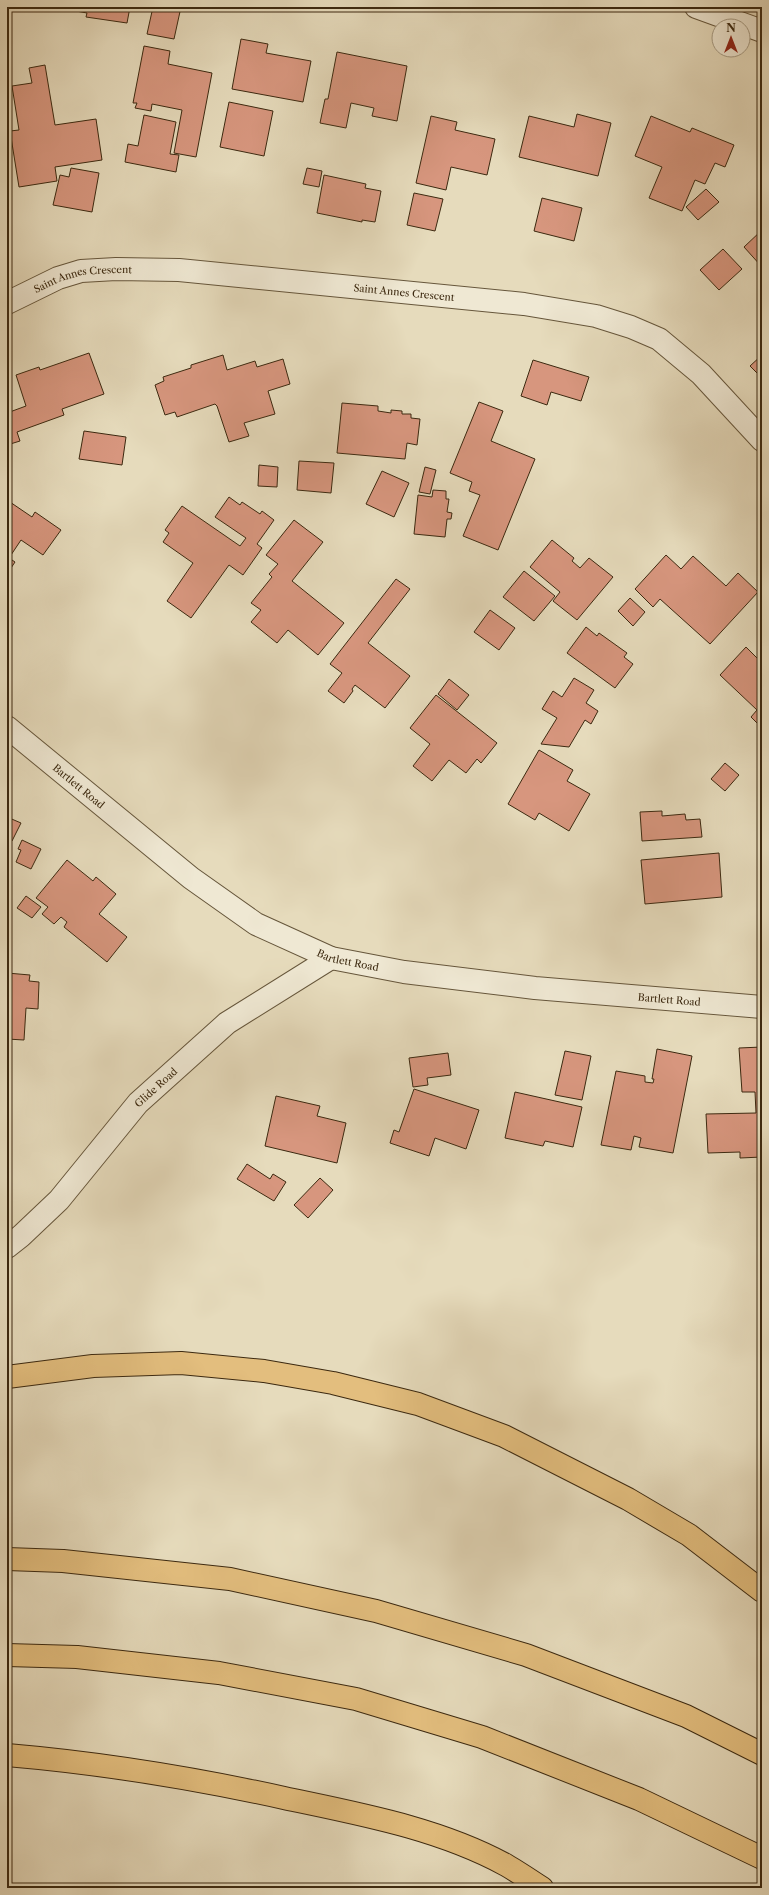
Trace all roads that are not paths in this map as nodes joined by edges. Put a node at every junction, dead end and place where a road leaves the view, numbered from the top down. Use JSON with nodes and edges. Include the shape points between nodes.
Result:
{"nodes":[{"id":1,"x":696,"y":7,"type":"edge"},
{"id":2,"x":762,"y":31,"type":"edge"},
{"id":3,"x":7,"y":303,"type":"edge"},
{"id":4,"x":762,"y":440,"type":"edge"},
{"id":5,"x":7,"y":727,"type":"edge"},
{"id":6,"x":331,"y":958,"type":"junction"},
{"id":7,"x":762,"y":1007,"type":"edge"},
{"id":8,"x":7,"y":1246,"type":"edge"},
{"id":9,"x":7,"y":1377,"type":"edge"},
{"id":10,"x":7,"y":1559,"type":"edge"},
{"id":11,"x":762,"y":1591,"type":"edge"},
{"id":12,"x":7,"y":1655,"type":"edge"},
{"id":13,"x":762,"y":1754,"type":"edge"},
{"id":14,"x":7,"y":1755,"type":"edge"},
{"id":15,"x":762,"y":1858,"type":"edge"},
{"id":16,"x":542,"y":1888,"type":"edge"}],
"edges":[{"from":1,"to":2,"type":"street"},
{"from":3,"to":4,"type":"street","name":"Saint Annes Crescent","via":[[58,278],[81,271],[179,270],[509,303],[596,316],[659,339],[701,374]]},
{"from":5,"to":6,"type":"street","name":"Bartlett Road","via":[[191,878],[256,924]]},
{"from":6,"to":7,"type":"street","name":"Bartlett Road","via":[[404,972],[535,988]]},
{"from":6,"to":8,"type":"street","name":"Glide Road","via":[[227,1023],[138,1103],[59,1200],[22,1236]]},
{"from":9,"to":11,"type":"highway","via":[[93,1366],[181,1363],[264,1371],[333,1382],[418,1404],[504,1436],[628,1500],[689,1535]]},
{"from":10,"to":13,"type":"highway","via":[[63,1561],[230,1579],[376,1611],[526,1655],[686,1716]]},
{"from":12,"to":15,"type":"highway","via":[[77,1657],[219,1674],[356,1699],[482,1737],[639,1799]]},
{"from":14,"to":16,"type":"highway","via":[[70,1760],[220,1784],[379,1818],[446,1838],[506,1865]]}]}
